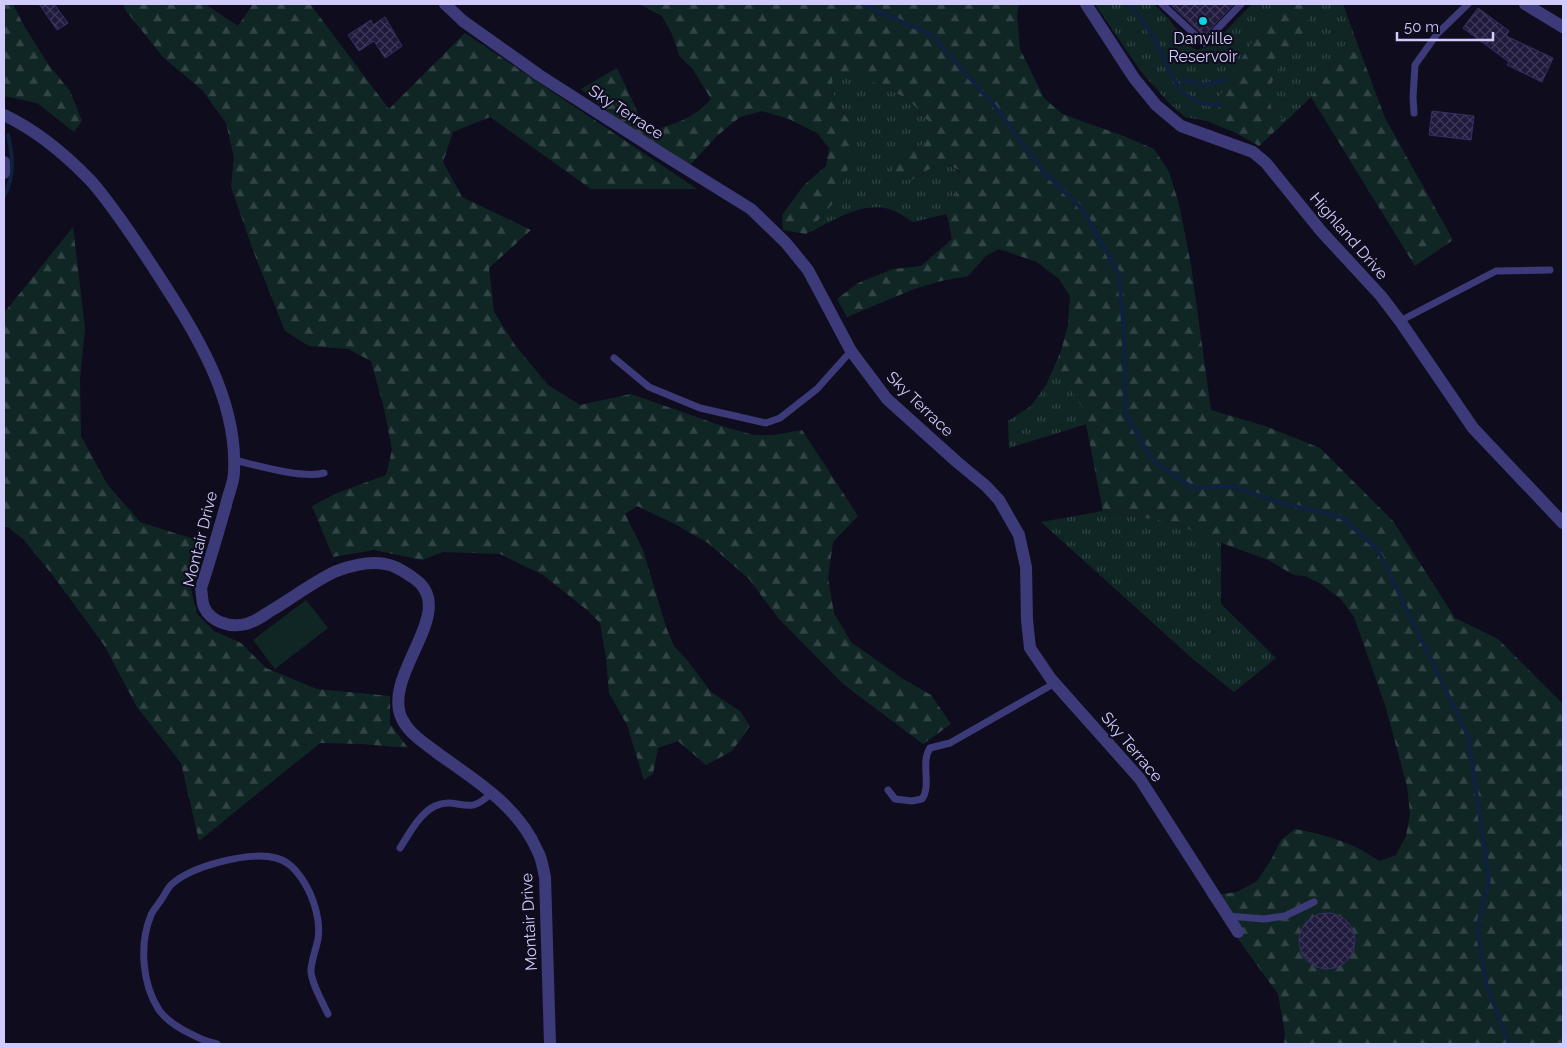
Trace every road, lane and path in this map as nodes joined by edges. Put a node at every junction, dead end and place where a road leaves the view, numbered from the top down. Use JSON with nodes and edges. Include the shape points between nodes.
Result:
{"nodes":[{"id":1,"x":445,"y":4,"type":"edge"},
{"id":2,"x":1086,"y":4,"type":"edge"},
{"id":3,"x":1162,"y":4,"type":"edge"},
{"id":4,"x":1241,"y":4,"type":"edge"},
{"id":5,"x":1468,"y":4,"type":"edge"},
{"id":6,"x":1524,"y":4,"type":"edge"},
{"id":7,"x":1563,"y":26,"type":"edge"},
{"id":8,"x":1414,"y":113,"type":"dead end"},
{"id":9,"x":4,"y":115,"type":"edge"},
{"id":10,"x":4,"y":162,"type":"edge"},
{"id":11,"x":4,"y":173,"type":"edge"},
{"id":12,"x":1550,"y":270,"type":"dead end"},
{"id":13,"x":1400,"y":321,"type":"junction"},
{"id":14,"x":851,"y":351,"type":"junction"},
{"id":15,"x":614,"y":358,"type":"dead end"},
{"id":16,"x":234,"y":460,"type":"junction"},
{"id":17,"x":324,"y":473,"type":"dead end"},
{"id":18,"x":1563,"y":523,"type":"edge"},
{"id":19,"x":1055,"y":683,"type":"junction"},
{"id":20,"x":888,"y":790,"type":"dead end"},
{"id":21,"x":492,"y":792,"type":"junction"},
{"id":22,"x":400,"y":848,"type":"dead end"},
{"id":23,"x":1314,"y":902,"type":"dead end"},
{"id":24,"x":1228,"y":916,"type":"junction"},
{"id":25,"x":1238,"y":932,"type":"dead end"},
{"id":26,"x":328,"y":1014,"type":"dead end"},
{"id":27,"x":206,"y":1043,"type":"edge"},
{"id":28,"x":217,"y":1044,"type":"edge"},
{"id":29,"x":550,"y":1044,"type":"edge"}],
"edges":[{"from":1,"to":14,"type":"street","name":"Sky Terrace","via":[[463,21],[538,75],[751,209],[808,270]]},
{"from":2,"to":13,"type":"street","name":"Highland Drive","via":[[1134,78],[1156,105],[1181,126],[1253,152],[1266,163]]},
{"from":3,"to":4,"type":"lane","via":[[1204,43]]},
{"from":5,"to":8,"type":"lane","via":[[1437,34],[1415,65]]},
{"from":6,"to":7,"type":"street"},
{"from":9,"to":16,"type":"street","name":"Montair Drive","via":[[60,152],[92,182],[134,238],[206,356],[223,394]]},
{"from":10,"to":11,"type":"street"},
{"from":12,"to":13,"type":"lane","via":[[1496,271]]},
{"from":13,"to":18,"type":"street","name":"Highland Drive","via":[[1473,428]]},
{"from":14,"to":15,"type":"lane","via":[[817,389],[780,418],[766,423],[700,408],[649,387]]},
{"from":14,"to":19,"type":"street","name":"Sky Terrace","via":[[887,399],[999,500],[1019,535],[1026,567],[1030,648]]},
{"from":16,"to":17,"type":"lane","via":[[277,470]]},
{"from":16,"to":21,"type":"street","name":"Montair Drive","via":[[234,473],[201,588],[203,606],[209,616],[223,624],[245,625],[334,572],[367,563],[386,564],[406,572],[427,592],[430,608],[400,683],[398,697],[402,718],[415,737]]},
{"from":19,"to":20,"type":"lane","via":[[950,743],[930,748],[922,799],[895,799]]},
{"from":19,"to":24,"type":"street","name":"Sky Terrace","via":[[1140,779]]},
{"from":21,"to":22,"type":"lane","via":[[472,806],[436,806],[420,819]]},
{"from":21,"to":29,"type":"street","name":"Montair Drive","via":[[526,828],[539,853],[545,877]]},
{"from":23,"to":24,"type":"lane","via":[[1285,916],[1264,919]]},
{"from":24,"to":25,"type":"street","name":"Sky Terrace"},
{"from":26,"to":27,"type":"lane","via":[[311,970],[319,929],[314,906],[303,881],[291,865],[277,858],[256,856],[214,864],[187,874],[170,886],[151,914],[145,939],[145,973],[160,1011],[184,1031]]},
{"from":27,"to":28,"type":"lane"}]}
